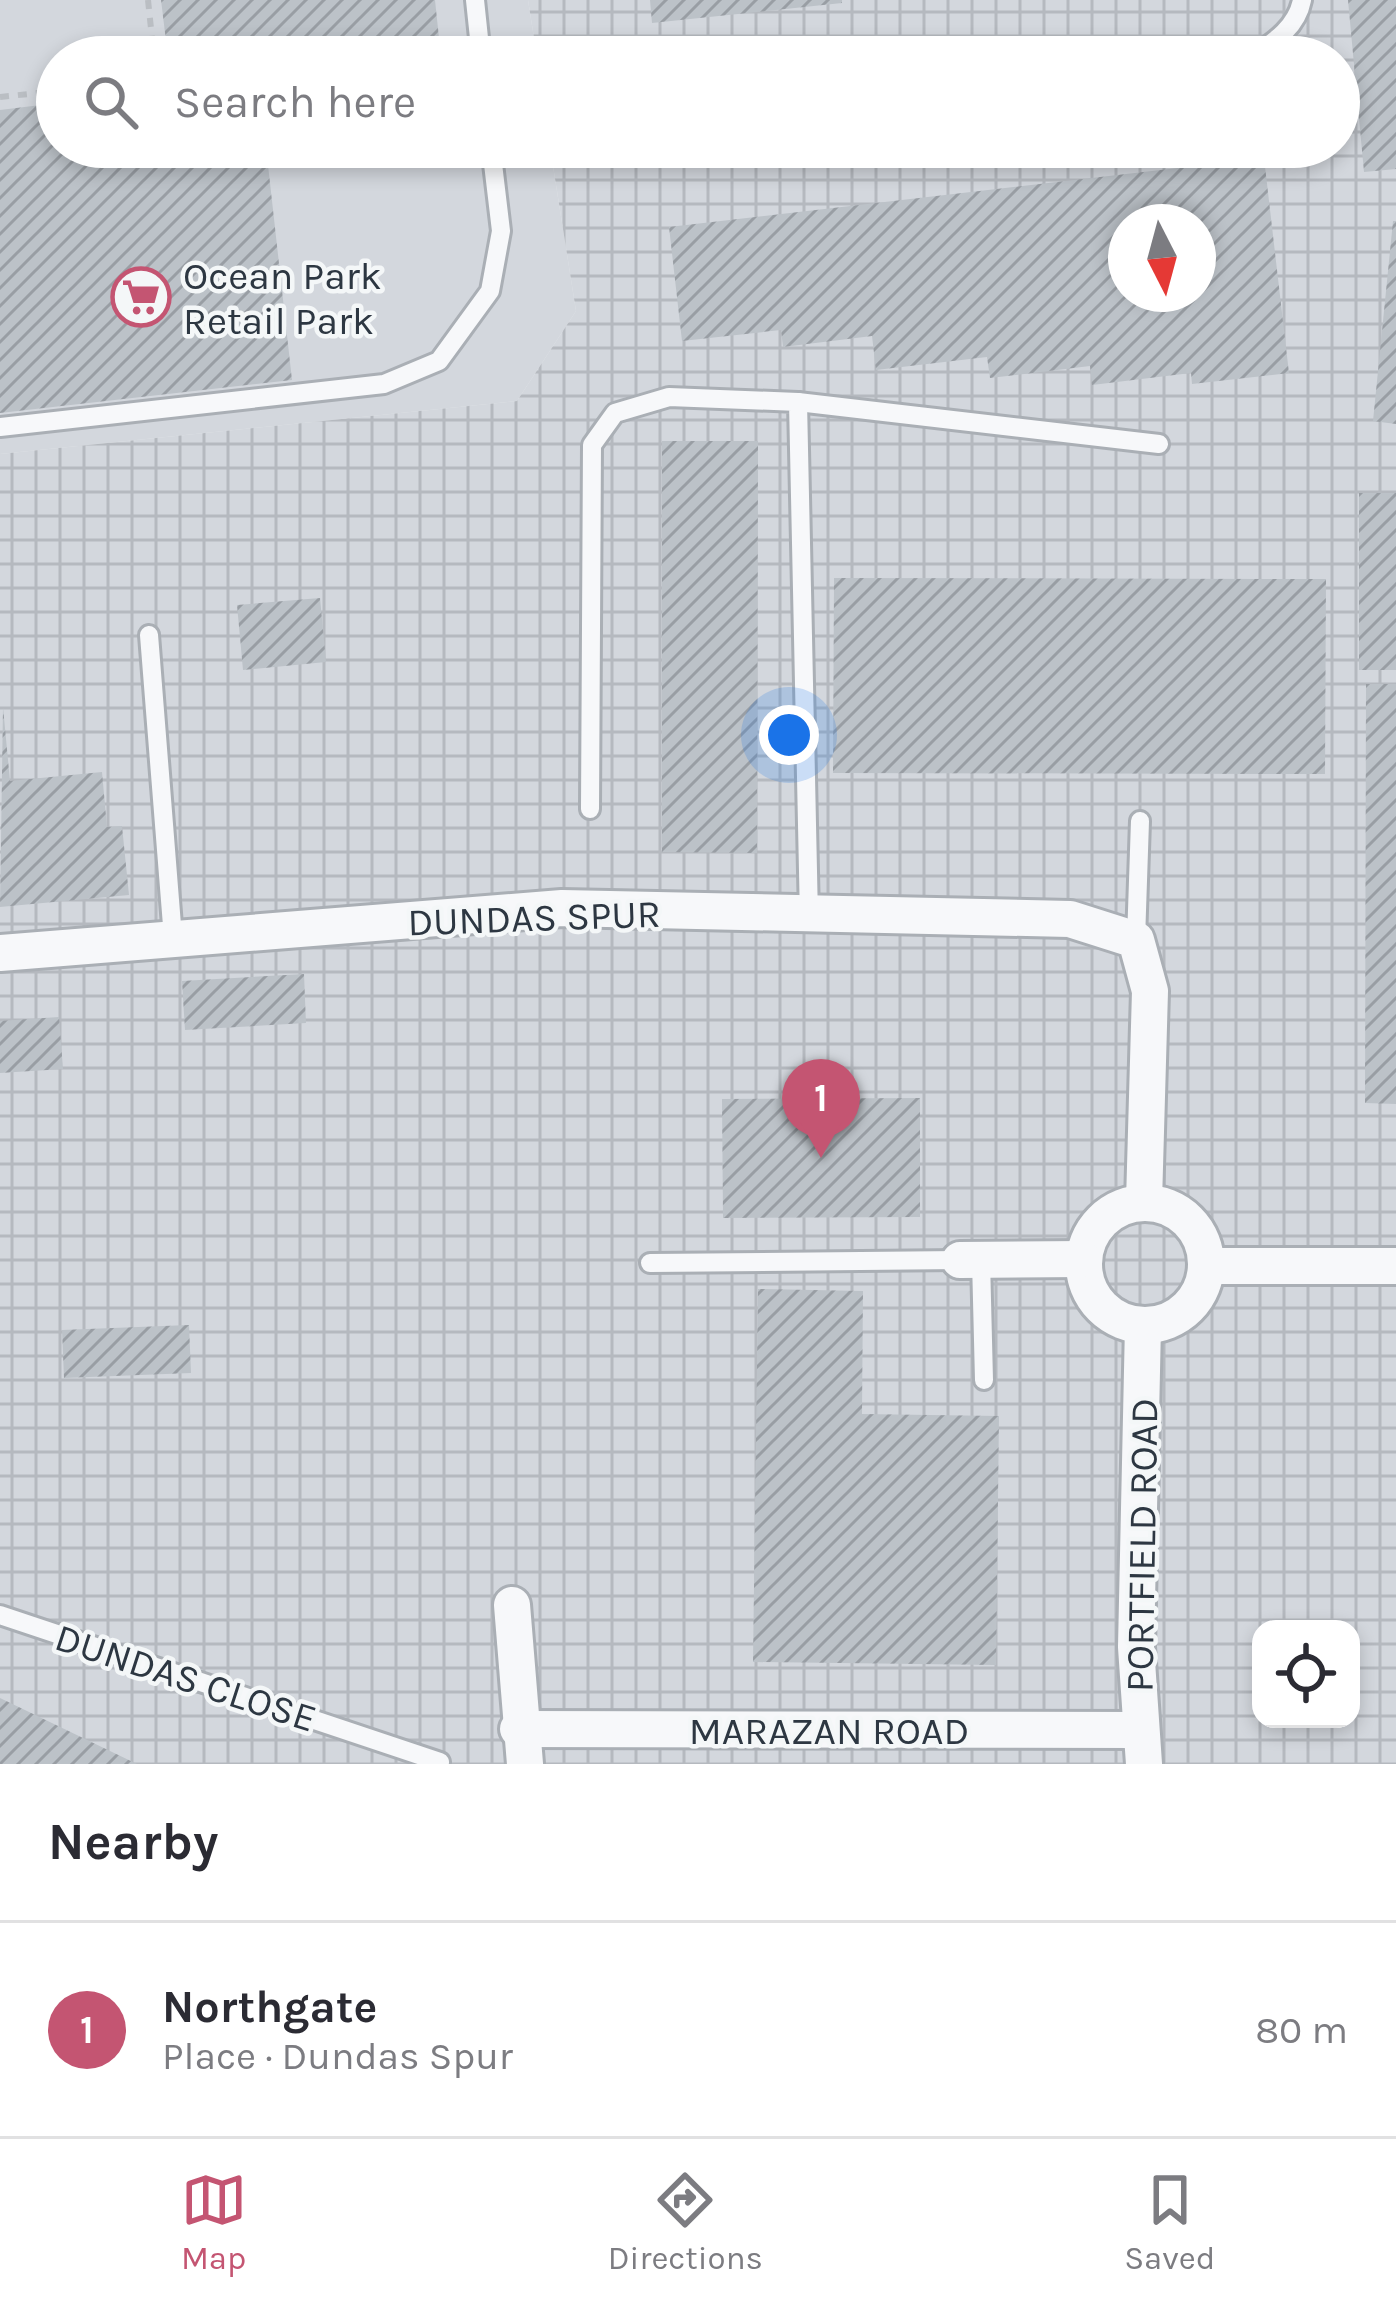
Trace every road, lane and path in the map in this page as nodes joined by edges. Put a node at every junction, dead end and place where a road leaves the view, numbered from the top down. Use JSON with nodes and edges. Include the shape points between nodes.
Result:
{"nodes":[{"id":1,"x":148,"y":0,"type":"edge"},
{"id":2,"x":475,"y":0,"type":"edge"},
{"id":3,"x":1302,"y":0,"type":"edge"},
{"id":4,"x":152,"y":36,"type":"edge"},
{"id":5,"x":479,"y":36,"type":"edge"},
{"id":6,"x":1280,"y":36,"type":"edge"},
{"id":7,"x":36,"y":93,"type":"edge"},
{"id":8,"x":0,"y":97,"type":"edge"},
{"id":9,"x":494,"y":168,"type":"edge"},
{"id":10,"x":797,"y":402,"type":"junction"},
{"id":11,"x":0,"y":427,"type":"edge"},
{"id":12,"x":1159,"y":444,"type":"dead end"},
{"id":13,"x":149,"y":635,"type":"dead end"},
{"id":14,"x":590,"y":809,"type":"dead end"},
{"id":15,"x":1140,"y":821,"type":"dead end"},
{"id":16,"x":809,"y":918,"type":"junction"},
{"id":17,"x":173,"y":938,"type":"junction"},
{"id":18,"x":1136,"y":940,"type":"junction"},
{"id":19,"x":0,"y":953,"type":"edge"},
{"id":20,"x":1144,"y":1202,"type":"junction"},
{"id":21,"x":1083,"y":1259,"type":"junction"},
{"id":22,"x":970,"y":1260,"type":"junction"},
{"id":23,"x":650,"y":1263,"type":"dead end"},
{"id":24,"x":1396,"y":1265,"type":"edge"},
{"id":25,"x":1207,"y":1266,"type":"junction"},
{"id":26,"x":1143,"y":1325,"type":"junction"},
{"id":27,"x":984,"y":1380,"type":"dead end"},
{"id":28,"x":512,"y":1605,"type":"dead end"},
{"id":29,"x":0,"y":1615,"type":"edge"},
{"id":30,"x":522,"y":1747,"type":"edge"},
{"id":31,"x":1142,"y":1747,"type":"edge"},
{"id":32,"x":440,"y":1762,"type":"edge"}],
"edges":[{"from":1,"to":4,"type":"path"},
{"from":2,"to":5,"type":"lane"},
{"from":3,"to":6,"type":"lane"},
{"from":7,"to":8,"type":"path"},
{"from":9,"to":11,"type":"lane","via":[[501,231],[490,291],[439,361],[384,384]]},
{"from":10,"to":12,"type":"lane"},
{"from":10,"to":14,"type":"lane","via":[[669,397],[615,413],[592,445]]},
{"from":10,"to":16,"type":"lane"},
{"from":13,"to":17,"type":"lane"},
{"from":15,"to":18,"type":"lane"},
{"from":16,"to":17,"type":"street","name":"DUNDAS SPUR","via":[[562,908]]},
{"from":16,"to":18,"type":"street","name":"DUNDAS SPUR","via":[[1070,920]]},
{"from":17,"to":19,"type":"street","name":"DUNDAS SPUR"},
{"from":18,"to":20,"type":"street","via":[[1150,991]]},
{"from":20,"to":21,"type":"street","via":[[1101,1221]]},
{"from":20,"to":25,"type":"street","via":[[1184,1216],[1198,1232]]},
{"from":21,"to":22,"type":"street"},
{"from":21,"to":26,"type":"street","via":[[1090,1293],[1104,1310]]},
{"from":22,"to":23,"type":"lane"},
{"from":22,"to":27,"type":"lane"},
{"from":24,"to":25,"type":"street"},
{"from":25,"to":26,"type":"street","via":[[1191,1305]]},
{"from":26,"to":31,"type":"street","name":"PORTFIELD ROAD","via":[[1136,1648]]},
{"from":28,"to":30,"type":"street","name":"MARAZAN ROAD"},
{"from":29,"to":32,"type":"lane","name":"DUNDAS CLOSE"},
{"from":30,"to":31,"type":"street","name":"MARAZAN ROAD"}]}
